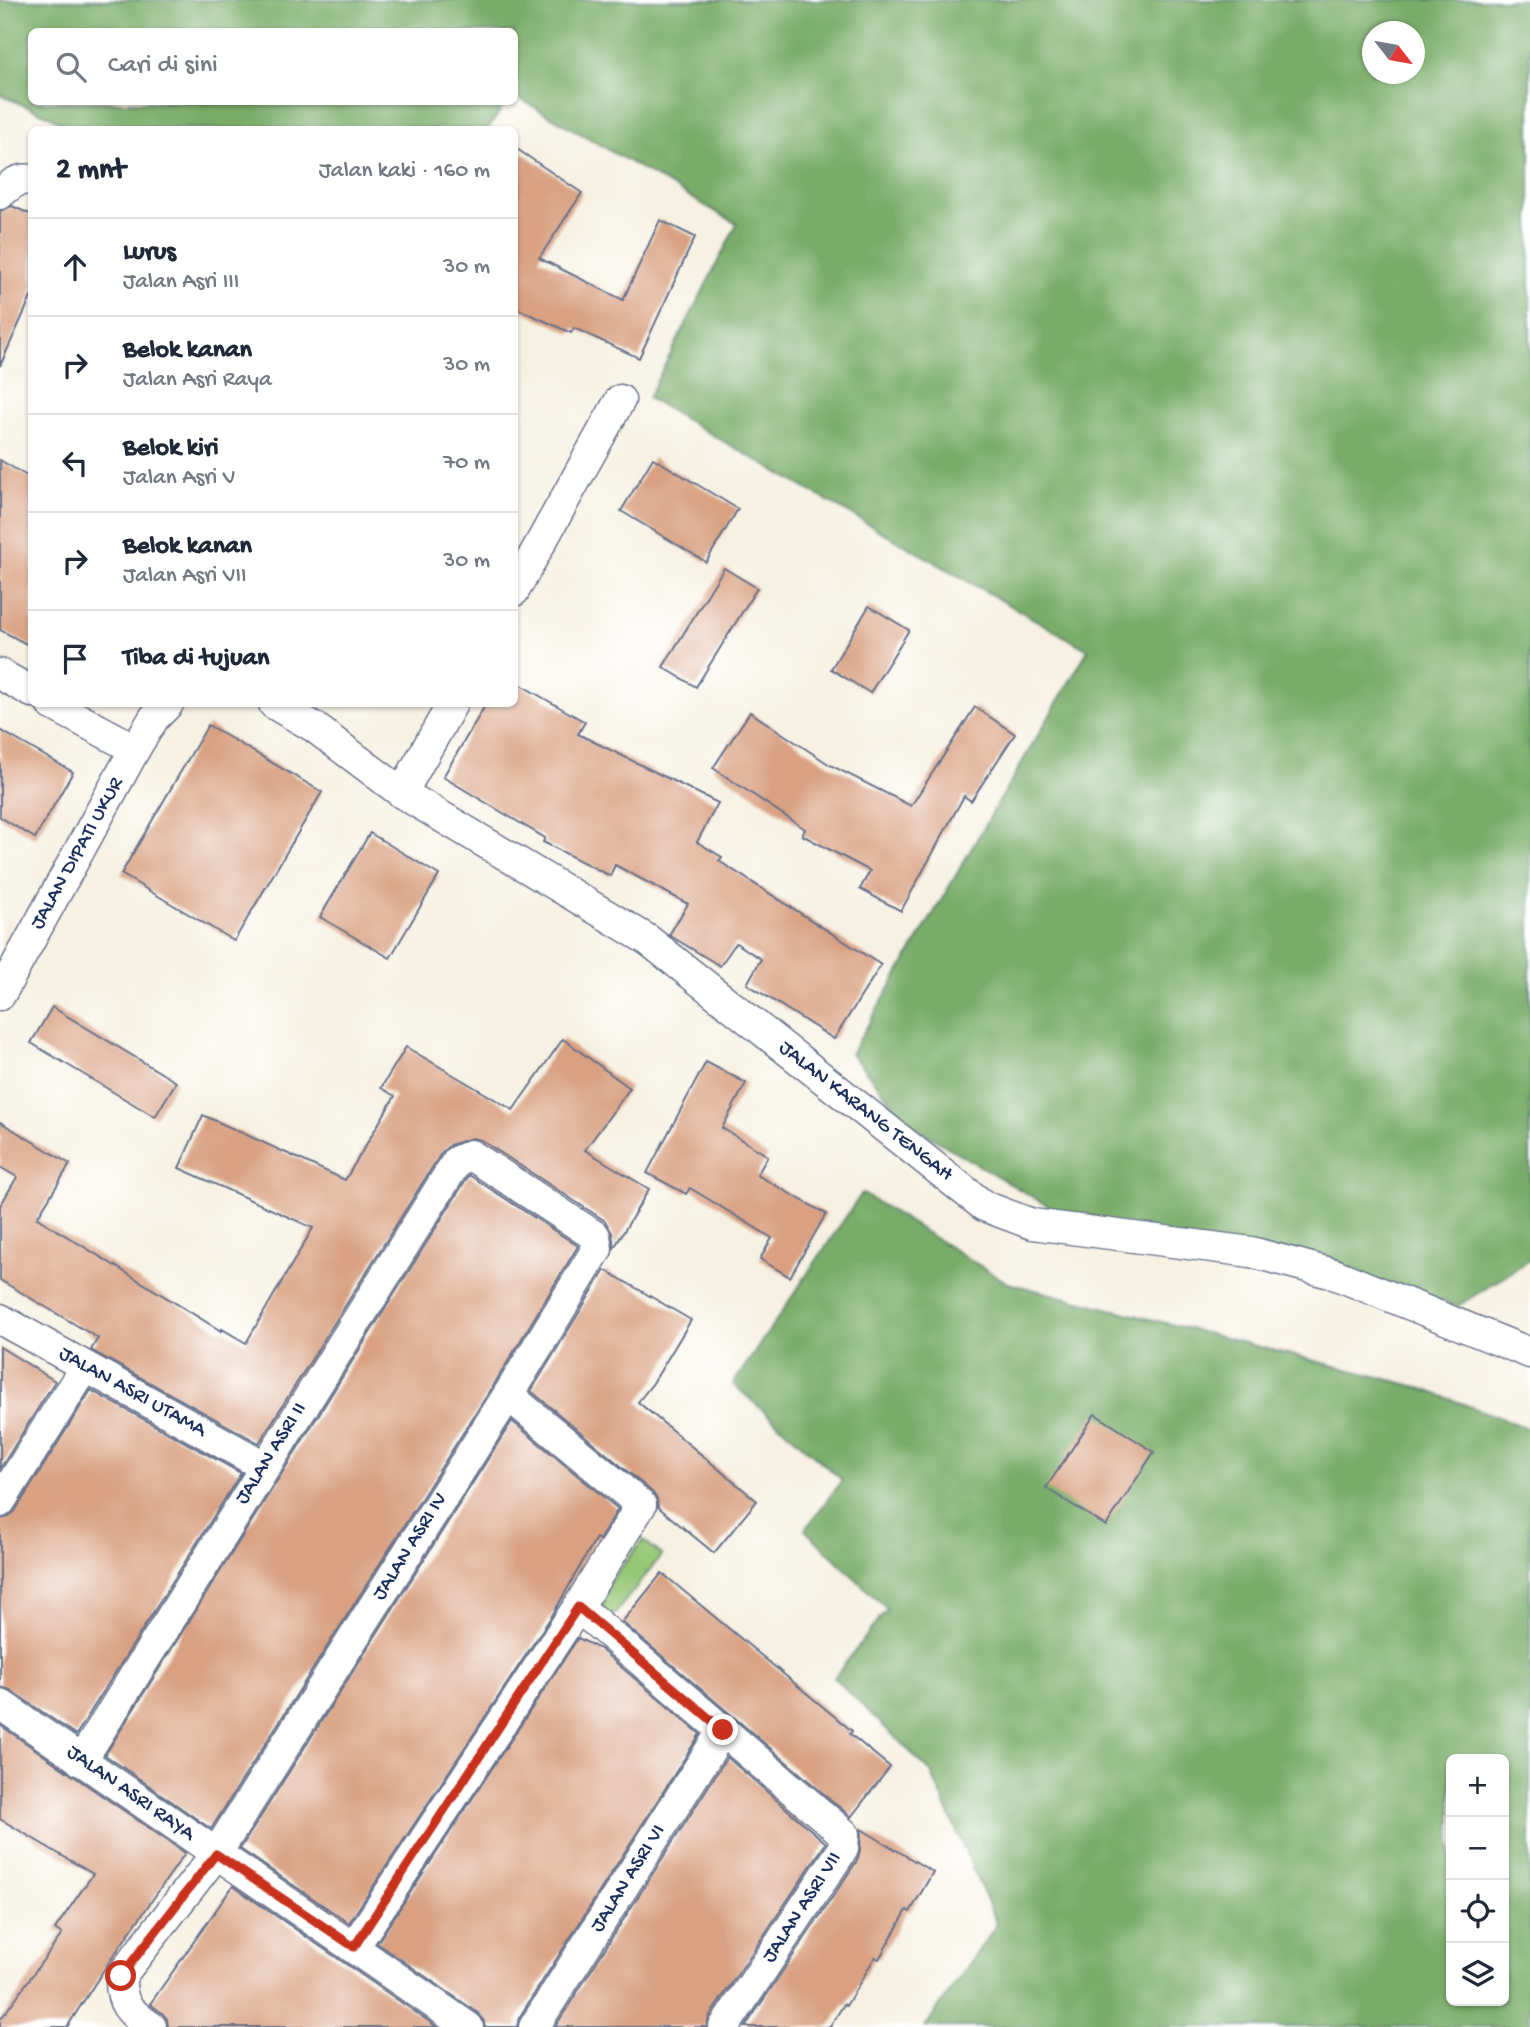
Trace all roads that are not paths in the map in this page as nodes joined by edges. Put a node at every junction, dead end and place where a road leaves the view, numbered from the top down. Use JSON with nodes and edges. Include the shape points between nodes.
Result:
{"nodes":[{"id":1,"x":28,"y":179,"type":"edge"},
{"id":2,"x":0,"y":194,"type":"edge"},
{"id":3,"x":620,"y":400,"type":"dead end"},
{"id":4,"x":518,"y":584,"type":"edge"},
{"id":5,"x":0,"y":674,"type":"edge"},
{"id":6,"x":28,"y":690,"type":"edge"},
{"id":7,"x":57,"y":707,"type":"edge"},
{"id":8,"x":165,"y":707,"type":"edge"},
{"id":9,"x":279,"y":707,"type":"edge"},
{"id":10,"x":450,"y":707,"type":"edge"},
{"id":11,"x":135,"y":749,"type":"junction"},
{"id":12,"x":402,"y":793,"type":"junction"},
{"id":13,"x":0,"y":995,"type":"edge"},
{"id":14,"x":595,"y":1236,"type":"joint"},
{"id":15,"x":0,"y":1319,"type":"edge"},
{"id":16,"x":1530,"y":1353,"type":"edge"},
{"id":17,"x":85,"y":1367,"type":"junction"},
{"id":18,"x":508,"y":1395,"type":"junction"},
{"id":19,"x":264,"y":1466,"type":"junction"},
{"id":20,"x":0,"y":1502,"type":"edge"},
{"id":21,"x":578,"y":1607,"type":"junction"},
{"id":22,"x":0,"y":1704,"type":"edge"},
{"id":23,"x":723,"y":1730,"type":"junction"},
{"id":24,"x":81,"y":1761,"type":"junction"},
{"id":25,"x":216,"y":1854,"type":"junction"},
{"id":26,"x":354,"y":1947,"type":"junction"},
{"id":27,"x":151,"y":2027,"type":"edge"},
{"id":28,"x":468,"y":2027,"type":"edge"},
{"id":29,"x":534,"y":2027,"type":"edge"},
{"id":30,"x":724,"y":2027,"type":"edge"}],
"edges":[{"from":1,"to":2,"type":"street"},
{"from":3,"to":4,"type":"street"},
{"from":5,"to":6,"type":"street"},
{"from":7,"to":11,"type":"street"},
{"from":8,"to":11,"type":"street"},
{"from":9,"to":12,"type":"street","name":"JALAN KARANG TENGAH","via":[[314,727]]},
{"from":10,"to":12,"type":"street"},
{"from":11,"to":13,"type":"street","name":"JALAN DIPATI UKUR"},
{"from":12,"to":16,"type":"street","name":"JALAN KARANG TENGAH","via":[[649,940],[984,1206],[1032,1224],[1251,1252],[1334,1274]]},
{"from":14,"to":18,"type":"street","name":"JALAN ASRI IV","via":[[597,1249]]},
{"from":14,"to":19,"type":"street","name":"JALAN ASRI II","via":[[471,1155],[457,1161]]},
{"from":15,"to":17,"type":"street","name":"JALAN ASRI UTAMA"},
{"from":17,"to":19,"type":"street","name":"JALAN ASRI UTAMA"},
{"from":17,"to":20,"type":"street"},
{"from":18,"to":21,"type":"street","via":[[641,1504]]},
{"from":18,"to":25,"type":"street","name":"JALAN ASRI IV"},
{"from":19,"to":24,"type":"street","name":"JALAN ASRI II"},
{"from":21,"to":23,"type":"street","name":"JALAN ASRI VII"},
{"from":21,"to":26,"type":"street"},
{"from":22,"to":24,"type":"street","name":"JALAN ASRI RAYA"},
{"from":23,"to":29,"type":"street","name":"JALAN ASRI VI"},
{"from":23,"to":30,"type":"street","name":"JALAN ASRI VII","via":[[844,1834],[843,1849]]},
{"from":24,"to":25,"type":"street","name":"JALAN ASRI RAYA"},
{"from":25,"to":26,"type":"street","name":"JALAN ASRI RAYA"},
{"from":25,"to":27,"type":"street","name":"JALAN ASRI IV","via":[[121,1976],[120,1994],[132,2013]]},
{"from":26,"to":28,"type":"street","name":"JALAN ASRI RAYA"}]}
